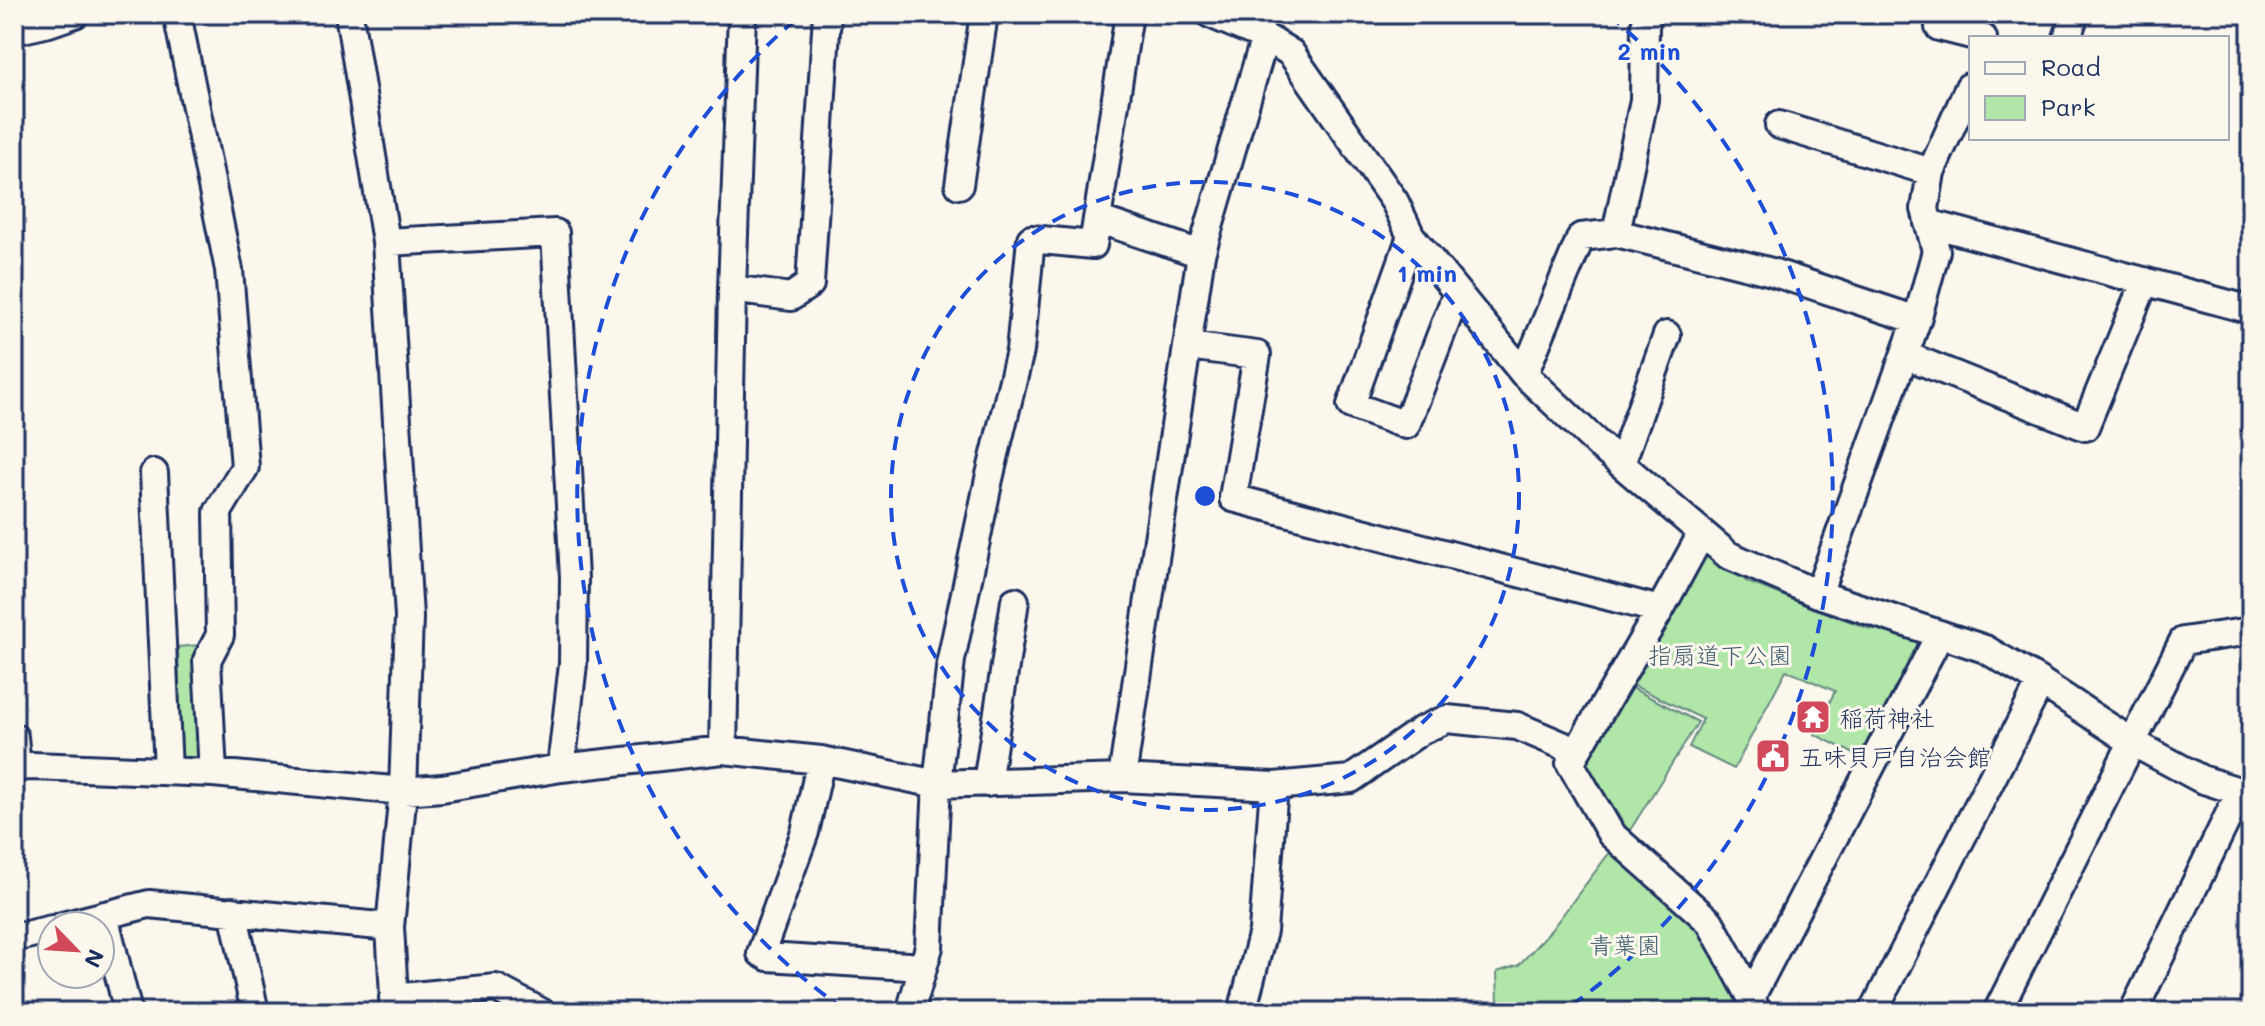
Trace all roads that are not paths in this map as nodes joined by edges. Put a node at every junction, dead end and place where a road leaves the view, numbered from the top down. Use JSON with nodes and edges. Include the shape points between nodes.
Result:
{"nodes":[{"id":1,"x":75,"y":14,"type":"edge"},
{"id":2,"x":177,"y":14,"type":"edge"},
{"id":3,"x":349,"y":14,"type":"edge"},
{"id":4,"x":742,"y":14,"type":"edge"},
{"id":5,"x":827,"y":14,"type":"edge"},
{"id":6,"x":984,"y":14,"type":"edge"},
{"id":7,"x":1129,"y":14,"type":"edge"},
{"id":8,"x":1210,"y":14,"type":"edge"},
{"id":9,"x":1648,"y":14,"type":"edge"},
{"id":10,"x":2075,"y":14,"type":"edge"},
{"id":11,"x":1939,"y":27,"type":"dead end"},
{"id":12,"x":14,"y":31,"type":"edge"},
{"id":13,"x":1975,"y":36,"type":"edge"},
{"id":14,"x":2068,"y":36,"type":"edge"},
{"id":15,"x":1265,"y":37,"type":"junction"},
{"id":16,"x":1969,"y":87,"type":"edge"},
{"id":17,"x":1779,"y":125,"type":"dead end"},
{"id":18,"x":1931,"y":172,"type":"junction"},
{"id":19,"x":959,"y":185,"type":"dead end"},
{"id":20,"x":1097,"y":219,"type":"junction"},
{"id":21,"x":1928,"y":223,"type":"junction"},
{"id":22,"x":1616,"y":233,"type":"junction"},
{"id":23,"x":1411,"y":236,"type":"junction"},
{"id":24,"x":386,"y":242,"type":"junction"},
{"id":25,"x":1201,"y":254,"type":"junction"},
{"id":26,"x":2145,"y":281,"type":"junction"},
{"id":27,"x":732,"y":289,"type":"junction"},
{"id":28,"x":1457,"y":293,"type":"junction"},
{"id":29,"x":2251,"y":310,"type":"edge"},
{"id":30,"x":1917,"y":320,"type":"junction"},
{"id":31,"x":1667,"y":335,"type":"dead end"},
{"id":32,"x":1188,"y":346,"type":"junction"},
{"id":33,"x":1905,"y":355,"type":"junction"},
{"id":34,"x":1524,"y":374,"type":"junction"},
{"id":35,"x":1621,"y":464,"type":"junction"},
{"id":36,"x":154,"y":473,"type":"dead end"},
{"id":37,"x":1702,"y":533,"type":"junction"},
{"id":38,"x":1818,"y":594,"type":"junction"},
{"id":39,"x":1015,"y":601,"type":"dead end"},
{"id":40,"x":1660,"y":610,"type":"junction"},
{"id":41,"x":2251,"y":631,"type":"edge"},
{"id":42,"x":1940,"y":634,"type":"junction"},
{"id":43,"x":2041,"y":682,"type":"junction"},
{"id":44,"x":14,"y":737,"type":"edge"},
{"id":45,"x":2132,"y":742,"type":"junction"},
{"id":46,"x":723,"y":750,"type":"junction"},
{"id":47,"x":1576,"y":751,"type":"junction"},
{"id":48,"x":821,"y":760,"type":"junction"},
{"id":49,"x":15,"y":768,"type":"edge"},
{"id":50,"x":561,"y":768,"type":"junction"},
{"id":51,"x":168,"y":770,"type":"junction"},
{"id":52,"x":213,"y":773,"type":"junction"},
{"id":53,"x":1122,"y":778,"type":"junction"},
{"id":54,"x":987,"y":783,"type":"junction"},
{"id":55,"x":937,"y":784,"type":"junction"},
{"id":56,"x":1274,"y":786,"type":"junction"},
{"id":57,"x":403,"y":791,"type":"junction"},
{"id":58,"x":2245,"y":794,"type":"edge"},
{"id":59,"x":233,"y":911,"type":"junction"},
{"id":60,"x":116,"y":912,"type":"edge"},
{"id":61,"x":390,"y":927,"type":"junction"},
{"id":62,"x":36,"y":933,"type":"edge"},
{"id":63,"x":14,"y":938,"type":"edge"},
{"id":64,"x":116,"y":964,"type":"edge"},
{"id":65,"x":923,"y":967,"type":"junction"},
{"id":66,"x":1754,"y":1004,"type":"edge"},
{"id":67,"x":394,"y":1005,"type":"edge"},
{"id":68,"x":128,"y":1012,"type":"edge"},
{"id":69,"x":255,"y":1012,"type":"edge"},
{"id":70,"x":541,"y":1012,"type":"edge"},
{"id":71,"x":910,"y":1012,"type":"edge"},
{"id":72,"x":1242,"y":1012,"type":"edge"},
{"id":73,"x":1873,"y":1012,"type":"edge"},
{"id":74,"x":1997,"y":1012,"type":"edge"},
{"id":75,"x":2133,"y":1012,"type":"edge"}],
"edges":[{"from":1,"to":12,"type":"street"},
{"from":2,"to":52,"type":"street","via":[[229,270],[245,467],[218,512],[220,635],[207,660]]},
{"from":3,"to":24,"type":"street"},
{"from":4,"to":27,"type":"street"},
{"from":5,"to":27,"type":"street","via":[[810,284],[791,297]]},
{"from":6,"to":19,"type":"street"},
{"from":7,"to":20,"type":"street"},
{"from":8,"to":15,"type":"street"},
{"from":9,"to":22,"type":"street","via":[[1644,100]]},
{"from":10,"to":14,"type":"street"},
{"from":11,"to":13,"type":"street"},
{"from":15,"to":23,"type":"street","via":[[1291,53],[1395,202]]},
{"from":15,"to":25,"type":"street"},
{"from":16,"to":18,"type":"street"},
{"from":17,"to":18,"type":"street"},
{"from":18,"to":21,"type":"street"},
{"from":20,"to":25,"type":"street"},
{"from":20,"to":55,"type":"street","via":[[1093,245],[1031,239],[1020,351],[951,660]]},
{"from":21,"to":26,"type":"street"},
{"from":21,"to":30,"type":"street","via":[[1936,251]]},
{"from":22,"to":30,"type":"street","via":[[1772,272]]},
{"from":22,"to":34,"type":"street","via":[[1581,237]]},
{"from":23,"to":28,"type":"street"},
{"from":23,"to":28,"type":"street","via":[[1351,405],[1406,425]]},
{"from":24,"to":50,"type":"street","via":[[555,233],[574,578],[573,664]]},
{"from":24,"to":57,"type":"street","via":[[409,617]]},
{"from":25,"to":32,"type":"street"},
{"from":26,"to":29,"type":"street"},
{"from":26,"to":33,"type":"street","via":[[2085,427]]},
{"from":27,"to":46,"type":"street"},
{"from":28,"to":34,"type":"street"},
{"from":30,"to":33,"type":"street"},
{"from":31,"to":35,"type":"street"},
{"from":32,"to":40,"type":"street","via":[[1257,355],[1233,498]]},
{"from":32,"to":53,"type":"street"},
{"from":33,"to":38,"type":"street"},
{"from":34,"to":35,"type":"street"},
{"from":35,"to":37,"type":"street"},
{"from":36,"to":51,"type":"street"},
{"from":37,"to":38,"type":"street","via":[[1728,555]]},
{"from":37,"to":40,"type":"street"},
{"from":38,"to":42,"type":"street"},
{"from":39,"to":54,"type":"street"},
{"from":40,"to":47,"type":"street"},
{"from":41,"to":45,"type":"street","via":[[2183,641]]},
{"from":42,"to":43,"type":"street","via":[[1985,649]]},
{"from":42,"to":66,"type":"street"},
{"from":43,"to":45,"type":"street"},
{"from":43,"to":73,"type":"street"},
{"from":44,"to":49,"type":"street"},
{"from":45,"to":58,"type":"street","via":[[2201,779]]},
{"from":45,"to":74,"type":"street"},
{"from":46,"to":48,"type":"street"},
{"from":46,"to":50,"type":"street"},
{"from":47,"to":56,"type":"street","via":[[1517,726],[1447,719],[1351,779]]},
{"from":47,"to":66,"type":"street","via":[[1570,763],[1611,834],[1710,922]]},
{"from":48,"to":55,"type":"street"},
{"from":48,"to":65,"type":"street","via":[[805,832],[761,953]]},
{"from":49,"to":51,"type":"street"},
{"from":50,"to":57,"type":"street"},
{"from":51,"to":52,"type":"street"},
{"from":52,"to":57,"type":"street"},
{"from":53,"to":54,"type":"street"},
{"from":53,"to":56,"type":"street"},
{"from":54,"to":55,"type":"street"},
{"from":55,"to":65,"type":"street","via":[[929,947]]},
{"from":56,"to":72,"type":"street","via":[[1263,931]]},
{"from":57,"to":61,"type":"street"},
{"from":58,"to":75,"type":"street"},
{"from":59,"to":60,"type":"street","via":[[149,904]]},
{"from":59,"to":61,"type":"street"},
{"from":59,"to":69,"type":"street"},
{"from":61,"to":67,"type":"street"},
{"from":62,"to":63,"type":"street"},
{"from":64,"to":68,"type":"street"},
{"from":65,"to":71,"type":"street"},
{"from":67,"to":70,"type":"street","via":[[496,988]]}]}
